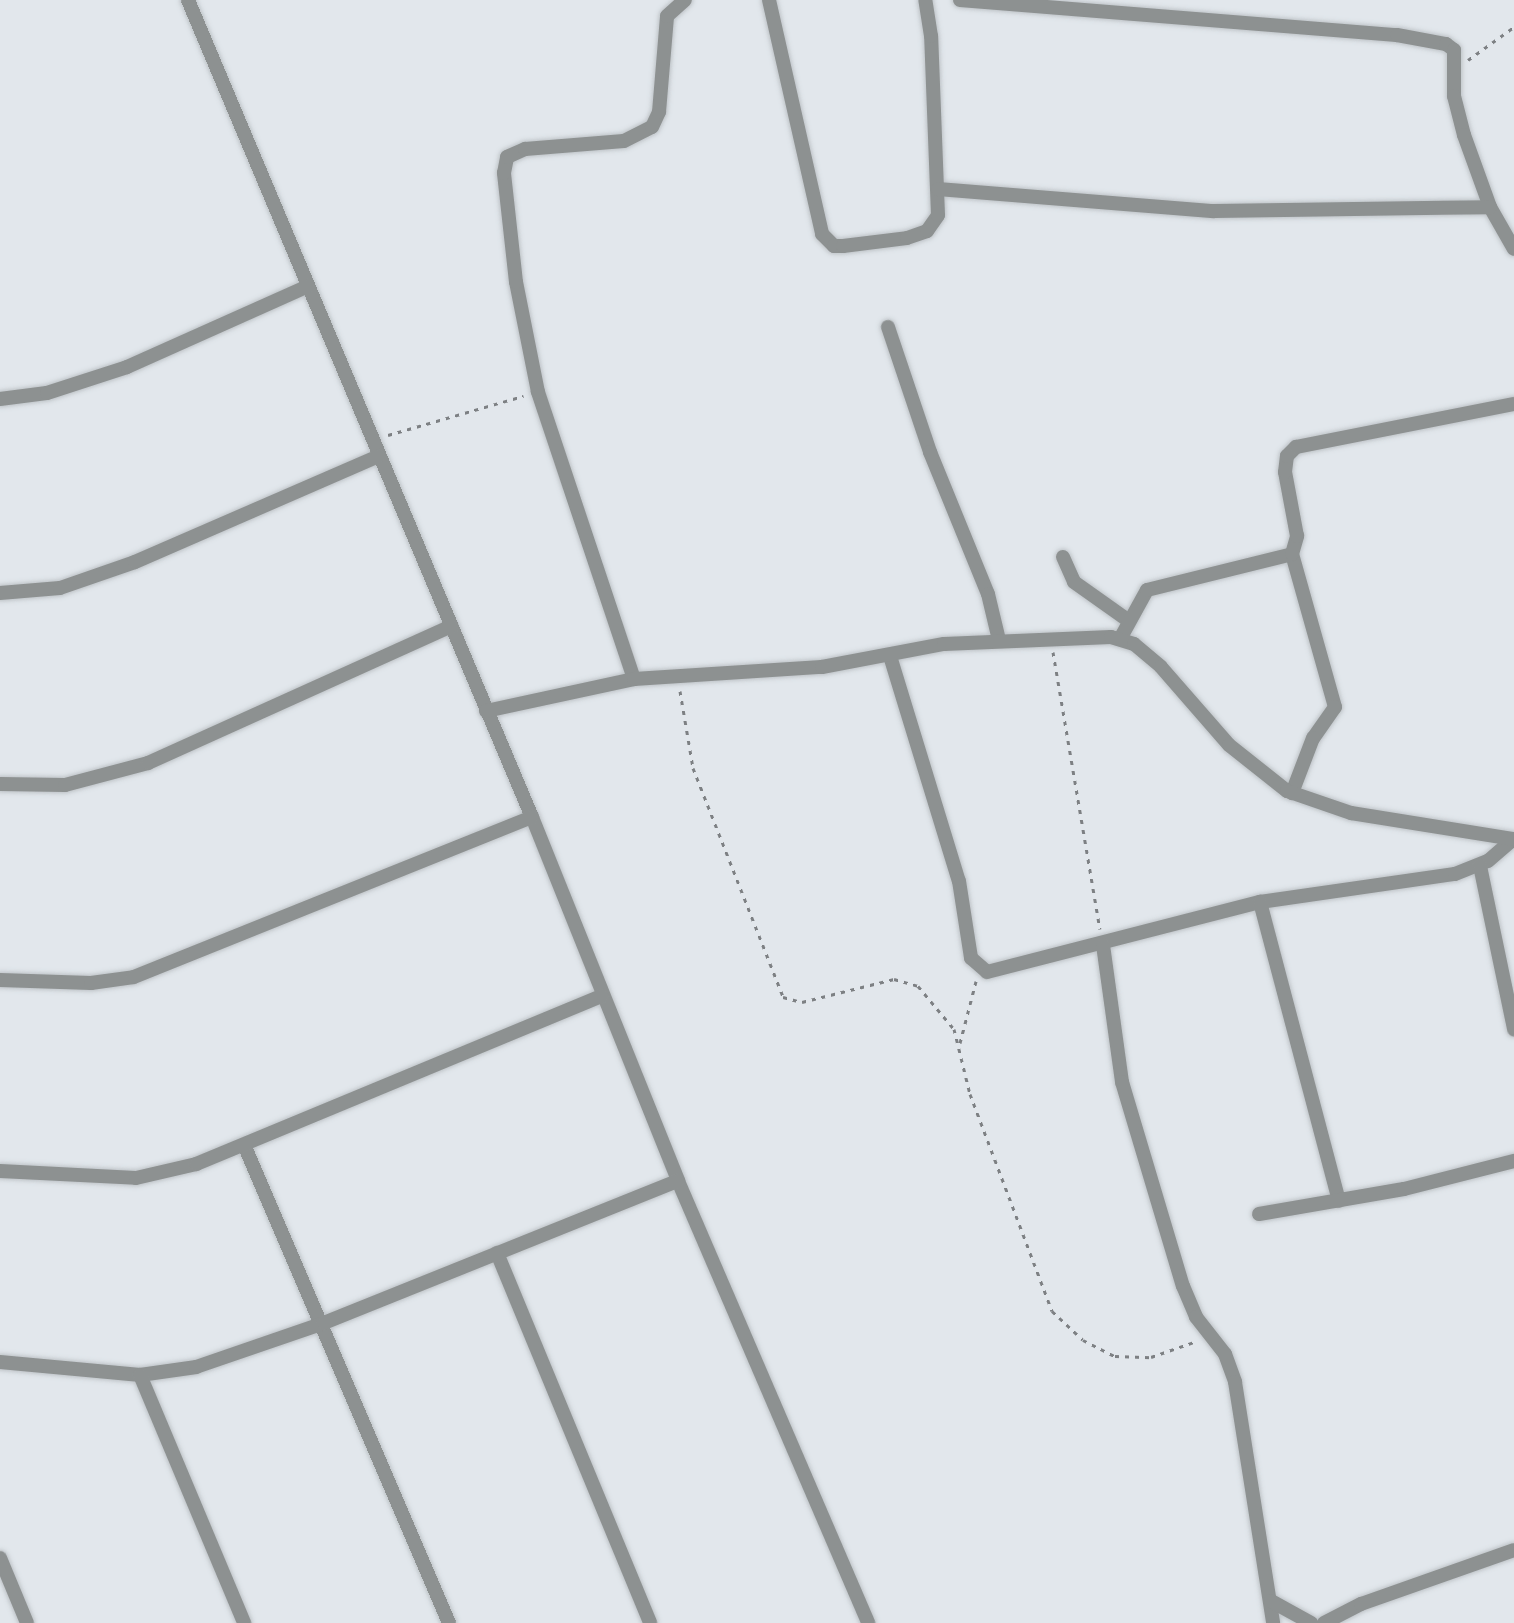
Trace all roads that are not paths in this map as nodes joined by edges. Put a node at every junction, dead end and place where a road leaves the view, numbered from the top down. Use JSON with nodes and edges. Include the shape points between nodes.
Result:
{"nodes":[{"id":1,"x":188,"y":0,"type":"edge"},
{"id":2,"x":685,"y":0,"type":"edge"},
{"id":3,"x":769,"y":0,"type":"edge"},
{"id":4,"x":925,"y":0,"type":"edge"},
{"id":5,"x":960,"y":0,"type":"edge"},
{"id":6,"x":938,"y":189,"type":"junction"},
{"id":7,"x":1490,"y":207,"type":"junction"},
{"id":8,"x":1514,"y":249,"type":"edge"},
{"id":9,"x":308,"y":286,"type":"junction"},
{"id":10,"x":888,"y":327,"type":"dead end"},
{"id":11,"x":0,"y":399,"type":"edge"},
{"id":12,"x":1514,"y":404,"type":"edge"},
{"id":13,"x":379,"y":456,"type":"junction"},
{"id":14,"x":1292,"y":554,"type":"junction"},
{"id":15,"x":1063,"y":557,"type":"dead end"},
{"id":16,"x":0,"y":593,"type":"edge"},
{"id":17,"x":1129,"y":621,"type":"junction"},
{"id":18,"x":451,"y":626,"type":"junction"},
{"id":19,"x":1120,"y":639,"type":"junction"},
{"id":20,"x":999,"y":640,"type":"junction"},
{"id":21,"x":890,"y":656,"type":"junction"},
{"id":22,"x":634,"y":679,"type":"junction"},
{"id":23,"x":486,"y":711,"type":"junction"},
{"id":24,"x":0,"y":784,"type":"edge"},
{"id":25,"x":1292,"y":793,"type":"junction"},
{"id":26,"x":532,"y":817,"type":"junction"},
{"id":27,"x":1514,"y":839,"type":"edge"},
{"id":28,"x":1480,"y":866,"type":"junction"},
{"id":29,"x":1260,"y":902,"type":"junction"},
{"id":30,"x":1103,"y":945,"type":"junction"},
{"id":31,"x":0,"y":980,"type":"edge"},
{"id":32,"x":602,"y":996,"type":"junction"},
{"id":33,"x":1514,"y":1029,"type":"edge"},
{"id":34,"x":245,"y":1147,"type":"junction"},
{"id":35,"x":1514,"y":1161,"type":"edge"},
{"id":36,"x":0,"y":1171,"type":"edge"},
{"id":37,"x":678,"y":1181,"type":"junction"},
{"id":38,"x":1339,"y":1201,"type":"junction"},
{"id":39,"x":1259,"y":1214,"type":"dead end"},
{"id":40,"x":497,"y":1253,"type":"junction"},
{"id":41,"x":324,"y":1323,"type":"junction"},
{"id":42,"x":0,"y":1362,"type":"edge"},
{"id":43,"x":140,"y":1375,"type":"junction"},
{"id":44,"x":1514,"y":1550,"type":"edge"},
{"id":45,"x":0,"y":1558,"type":"edge"},
{"id":46,"x":1271,"y":1601,"type":"junction"},
{"id":47,"x":27,"y":1623,"type":"edge"},
{"id":48,"x":244,"y":1623,"type":"edge"},
{"id":49,"x":449,"y":1623,"type":"edge"},
{"id":50,"x":650,"y":1623,"type":"edge"},
{"id":51,"x":868,"y":1623,"type":"edge"},
{"id":52,"x":1273,"y":1623,"type":"edge"},
{"id":53,"x":1311,"y":1623,"type":"edge"},
{"id":54,"x":1324,"y":1623,"type":"edge"}],
"edges":[{"from":1,"to":9,"type":"street"},
{"from":2,"to":22,"type":"street","via":[[667,16],[659,112],[647,132],[624,141],[525,149],[504,164],[516,282],[538,392]]},
{"from":3,"to":6,"type":"street","via":[[818,219],[828,242],[855,246],[927,231],[938,215]]},
{"from":4,"to":6,"type":"street"},
{"from":5,"to":7,"type":"street","via":[[1397,35],[1446,44],[1454,50],[1457,109]]},
{"from":6,"to":7,"type":"street","via":[[1214,211]]},
{"from":7,"to":8,"type":"street"},
{"from":9,"to":11,"type":"street","via":[[127,367],[47,393]]},
{"from":9,"to":13,"type":"street"},
{"from":10,"to":20,"type":"street","via":[[930,452],[988,594]]},
{"from":12,"to":14,"type":"street","via":[[1296,447],[1287,456],[1285,472],[1297,536]]},
{"from":13,"to":16,"type":"street","via":[[135,562],[60,588]]},
{"from":13,"to":18,"type":"street"},
{"from":14,"to":17,"type":"street","via":[[1162,583],[1147,590]]},
{"from":14,"to":25,"type":"street","via":[[1335,707],[1313,738]]},
{"from":15,"to":17,"type":"street","via":[[1074,582]]},
{"from":17,"to":19,"type":"street"},
{"from":18,"to":23,"type":"street"},
{"from":18,"to":24,"type":"street","via":[[148,763],[65,785]]},
{"from":19,"to":20,"type":"street"},
{"from":19,"to":25,"type":"street","via":[[1161,667],[1258,773]]},
{"from":20,"to":21,"type":"street","via":[[944,644]]},
{"from":21,"to":22,"type":"street","via":[[809,668]]},
{"from":21,"to":30,"type":"street","via":[[959,881],[971,958],[981,970],[1014,969]]},
{"from":22,"to":23,"type":"street"},
{"from":23,"to":26,"type":"street"},
{"from":25,"to":27,"type":"street","via":[[1351,813]]},
{"from":26,"to":31,"type":"street","via":[[134,977],[91,983]]},
{"from":26,"to":32,"type":"street"},
{"from":27,"to":28,"type":"street"},
{"from":28,"to":29,"type":"street","via":[[1419,881]]},
{"from":28,"to":33,"type":"street"},
{"from":29,"to":30,"type":"street"},
{"from":29,"to":38,"type":"street"},
{"from":30,"to":46,"type":"street","via":[[1122,1082],[1183,1286],[1209,1336],[1225,1354],[1235,1382]]},
{"from":32,"to":34,"type":"street"},
{"from":32,"to":37,"type":"street"},
{"from":34,"to":36,"type":"street","via":[[136,1178]]},
{"from":34,"to":41,"type":"street"},
{"from":35,"to":38,"type":"street"},
{"from":37,"to":40,"type":"street"},
{"from":37,"to":51,"type":"street"},
{"from":38,"to":39,"type":"street"},
{"from":40,"to":41,"type":"street"},
{"from":40,"to":50,"type":"street"},
{"from":41,"to":43,"type":"street","via":[[196,1367]]},
{"from":41,"to":49,"type":"street"},
{"from":42,"to":43,"type":"street"},
{"from":43,"to":48,"type":"street"},
{"from":44,"to":54,"type":"street","via":[[1361,1604]]},
{"from":45,"to":47,"type":"street"},
{"from":46,"to":52,"type":"street"},
{"from":46,"to":53,"type":"street"}]}
